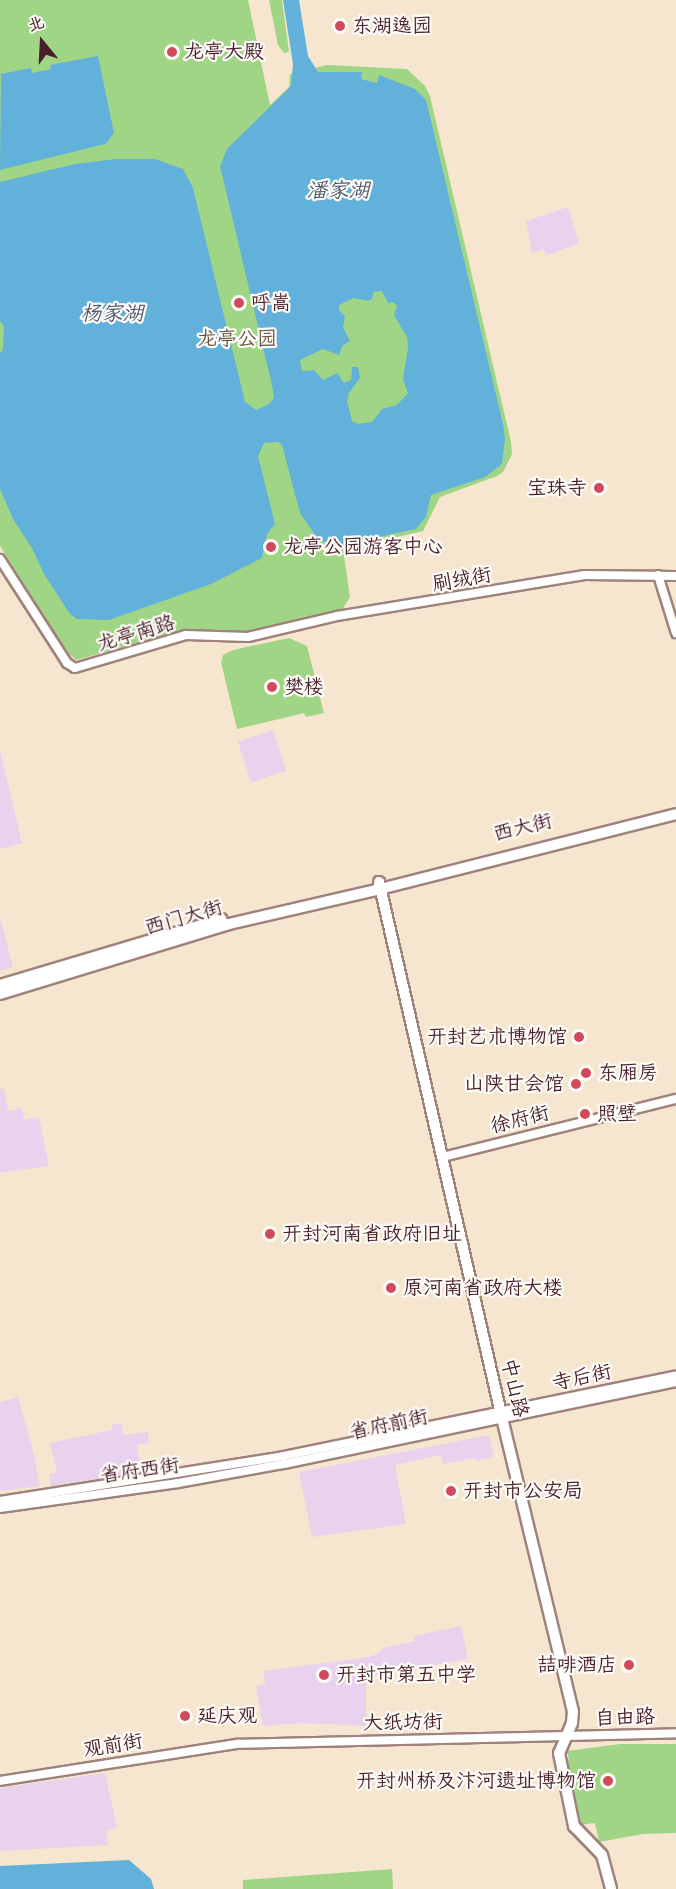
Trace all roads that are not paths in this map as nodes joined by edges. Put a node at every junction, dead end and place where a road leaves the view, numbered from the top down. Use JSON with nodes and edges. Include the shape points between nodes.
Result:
{"nodes":[{"id":1,"x":0,"y":559,"type":"edge"},
{"id":2,"x":658,"y":575,"type":"junction"},
{"id":3,"x":676,"y":576,"type":"edge"},
{"id":4,"x":337,"y":616,"type":"joint"},
{"id":5,"x":676,"y":633,"type":"edge"},
{"id":6,"x":676,"y":806,"type":"edge"},
{"id":7,"x":676,"y":814,"type":"edge"},
{"id":8,"x":377,"y":886,"type":"junction"},
{"id":9,"x":0,"y":985,"type":"edge"},
{"id":10,"x":0,"y":994,"type":"edge"},
{"id":11,"x":676,"y":1099,"type":"edge"},
{"id":12,"x":443,"y":1157,"type":"junction"},
{"id":13,"x":676,"y":1375,"type":"edge"},
{"id":14,"x":676,"y":1382,"type":"edge"},
{"id":15,"x":498,"y":1415,"type":"junction"},
{"id":16,"x":284,"y":1460,"type":"junction"},
{"id":17,"x":0,"y":1501,"type":"edge"},
{"id":18,"x":0,"y":1508,"type":"edge"},
{"id":19,"x":676,"y":1733,"type":"edge"},
{"id":20,"x":567,"y":1736,"type":"junction"},
{"id":21,"x":231,"y":1745,"type":"joint"},
{"id":22,"x":0,"y":1781,"type":"edge"},
{"id":23,"x":606,"y":1889,"type":"edge"},
{"id":24,"x":611,"y":1889,"type":"edge"}],
"edges":[{"from":1,"to":4,"type":"street","name":"龙亭南路","via":[[67,663],[75,668],[186,635],[241,639]]},
{"from":2,"to":3,"type":"street","name":"刷绒街"},
{"from":2,"to":4,"type":"street","name":"刷绒街","via":[[592,575]]},
{"from":2,"to":5,"type":"street"},
{"from":6,"to":8,"type":"main road","name":"西大街"},
{"from":7,"to":8,"type":"main road","name":"西大街"},
{"from":8,"to":9,"type":"main road","name":"西门大街","via":[[195,926]]},
{"from":8,"to":10,"type":"main road","name":"西门大街","via":[[200,932]]},
{"from":8,"to":12,"type":"main road","name":"中山路"},
{"from":8,"to":15,"type":"main road","name":"中山路"},
{"from":11,"to":12,"type":"street","name":"徐府街"},
{"from":12,"to":15,"type":"main road","name":"中山路"},
{"from":13,"to":15,"type":"street","name":"寺后街"},
{"from":14,"to":15,"type":"street","name":"寺后街"},
{"from":15,"to":16,"type":"street","name":"省府前街"},
{"from":15,"to":20,"type":"main road","name":"中山路","via":[[573,1711]]},
{"from":16,"to":17,"type":"street","name":"省府西街"},
{"from":16,"to":18,"type":"street","name":"省府西街","via":[[178,1483]]},
{"from":19,"to":20,"type":"street","name":"自由路"},
{"from":20,"to":21,"type":"street","name":"大纸坊街"},
{"from":20,"to":23,"type":"main road","name":"中山路","via":[[552,1757],[567,1826],[596,1857]]},
{"from":20,"to":24,"type":"main road","name":"中山路","via":[[559,1756],[574,1826],[602,1855]]},
{"from":21,"to":22,"type":"street","name":"观前街"}]}
